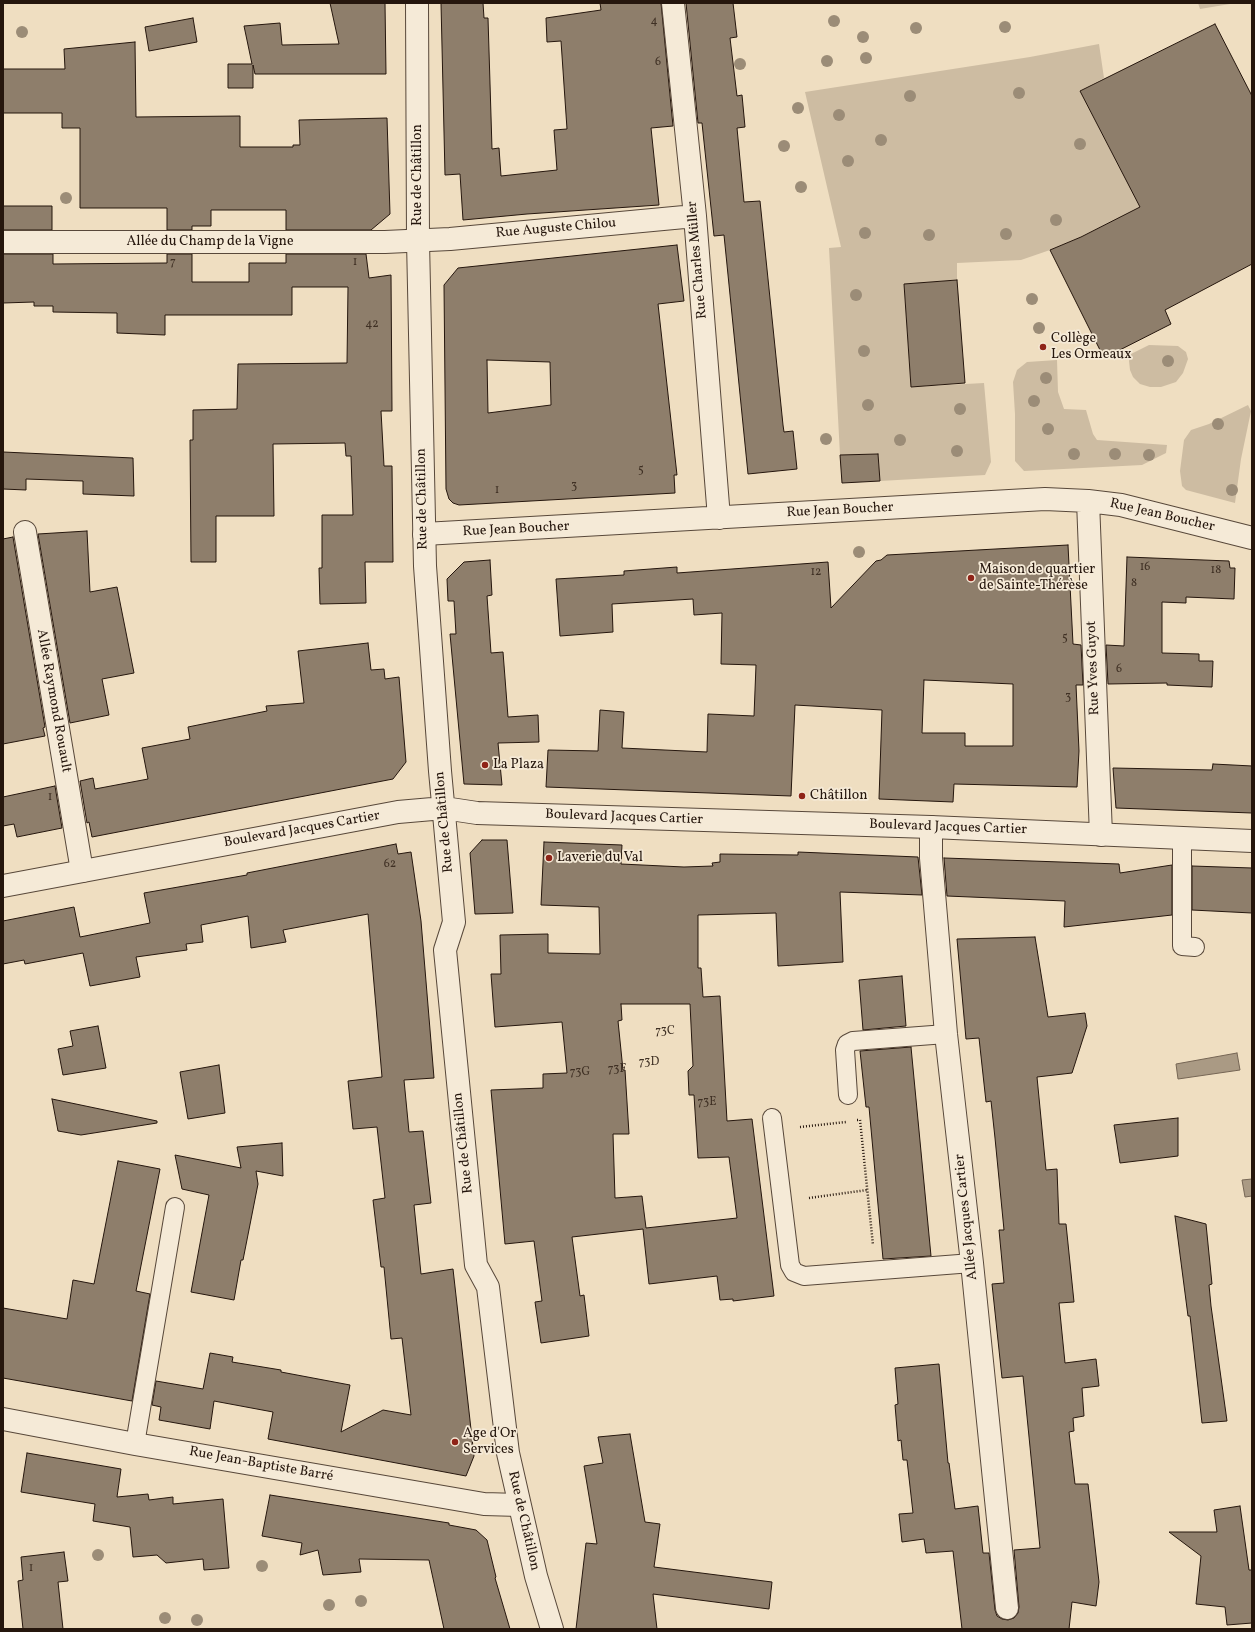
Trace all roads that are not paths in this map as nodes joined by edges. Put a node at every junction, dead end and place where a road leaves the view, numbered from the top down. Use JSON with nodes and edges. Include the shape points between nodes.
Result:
{"nodes":[{"id":1,"x":417,"y":3,"type":"edge"},
{"id":2,"x":673,"y":3,"type":"edge"},
{"id":3,"x":695,"y":216,"type":"junction"},
{"id":4,"x":418,"y":241,"type":"junction"},
{"id":5,"x":3,"y":242,"type":"edge"},
{"id":6,"x":1088,"y":501,"type":"junction"},
{"id":7,"x":719,"y":518,"type":"junction"},
{"id":8,"x":25,"y":532,"type":"dead end"},
{"id":9,"x":424,"y":534,"type":"junction"},
{"id":10,"x":1252,"y":538,"type":"edge"},
{"id":11,"x":444,"y":808,"type":"junction"},
{"id":12,"x":931,"y":827,"type":"junction"},
{"id":13,"x":1101,"y":834,"type":"junction"},
{"id":14,"x":1182,"y":838,"type":"junction"},
{"id":15,"x":1252,"y":841,"type":"edge"},
{"id":16,"x":82,"y":871,"type":"junction"},
{"id":17,"x":3,"y":886,"type":"edge"},
{"id":18,"x":1195,"y":947,"type":"dead end"},
{"id":19,"x":946,"y":1034,"type":"junction"},
{"id":20,"x":848,"y":1095,"type":"dead end"},
{"id":21,"x":772,"y":1118,"type":"dead end"},
{"id":22,"x":175,"y":1207,"type":"dead end"},
{"id":23,"x":972,"y":1263,"type":"junction"},
{"id":24,"x":3,"y":1419,"type":"edge"},
{"id":25,"x":135,"y":1444,"type":"junction"},
{"id":26,"x":519,"y":1505,"type":"junction"},
{"id":27,"x":1007,"y":1608,"type":"dead end"},
{"id":28,"x":552,"y":1629,"type":"edge"}],
"edges":[{"from":1,"to":4,"type":"street","name":"Rue de Châtillon"},
{"from":2,"to":3,"type":"street","name":"Rue Charles Müller"},
{"from":3,"to":4,"type":"street","name":"Rue Auguste Chilou"},
{"from":3,"to":7,"type":"street","name":"Rue Charles Müller"},
{"from":4,"to":5,"type":"street","name":"Allée du Champ de la Vigne"},
{"from":4,"to":9,"type":"street","name":"Rue de Châtillon"},
{"from":6,"to":7,"type":"street","name":"Rue Jean Boucher","via":[[1045,499]]},
{"from":6,"to":10,"type":"street","name":"Rue Jean Boucher","via":[[1121,505]]},
{"from":6,"to":13,"type":"street","name":"Rue Yves Guyot"},
{"from":7,"to":9,"type":"street","name":"Rue Jean Boucher"},
{"from":8,"to":16,"type":"street","name":"Allée Raymond Rouault"},
{"from":9,"to":11,"type":"street","name":"Rue de Châtillon"},
{"from":11,"to":12,"type":"street","name":"Boulevard Jacques Cartier","via":[[464,812]]},
{"from":11,"to":16,"type":"street","name":"Boulevard Jacques Cartier","via":[[398,812]]},
{"from":11,"to":26,"type":"street","name":"Rue de Châtillon","via":[[454,922],[445,950],[476,1265],[488,1287],[508,1453]]},
{"from":12,"to":13,"type":"street","name":"Boulevard Jacques Cartier"},
{"from":12,"to":19,"type":"street","name":"Allée Jacques Cartier","via":[[931,858]]},
{"from":13,"to":14,"type":"street","name":"Boulevard Jacques Cartier"},
{"from":14,"to":15,"type":"street","name":"Boulevard Jacques Cartier"},
{"from":14,"to":18,"type":"lane","via":[[1182,946]]},
{"from":16,"to":17,"type":"street","name":"Boulevard Jacques Cartier"},
{"from":19,"to":20,"type":"lane","via":[[853,1041],[847,1044],[845,1050]]},
{"from":19,"to":23,"type":"street","name":"Allée Jacques Cartier"},
{"from":21,"to":23,"type":"lane","via":[[790,1265],[794,1272],[804,1276]]},
{"from":22,"to":25,"type":"lane"},
{"from":23,"to":27,"type":"street","name":"Allée Jacques Cartier"},
{"from":24,"to":25,"type":"street","name":"Rue Jean-Baptiste Barré"},
{"from":25,"to":26,"type":"street","name":"Rue Jean-Baptiste Barré","via":[[484,1504]]},
{"from":26,"to":28,"type":"street","name":"Rue de Châtillon"}]}
